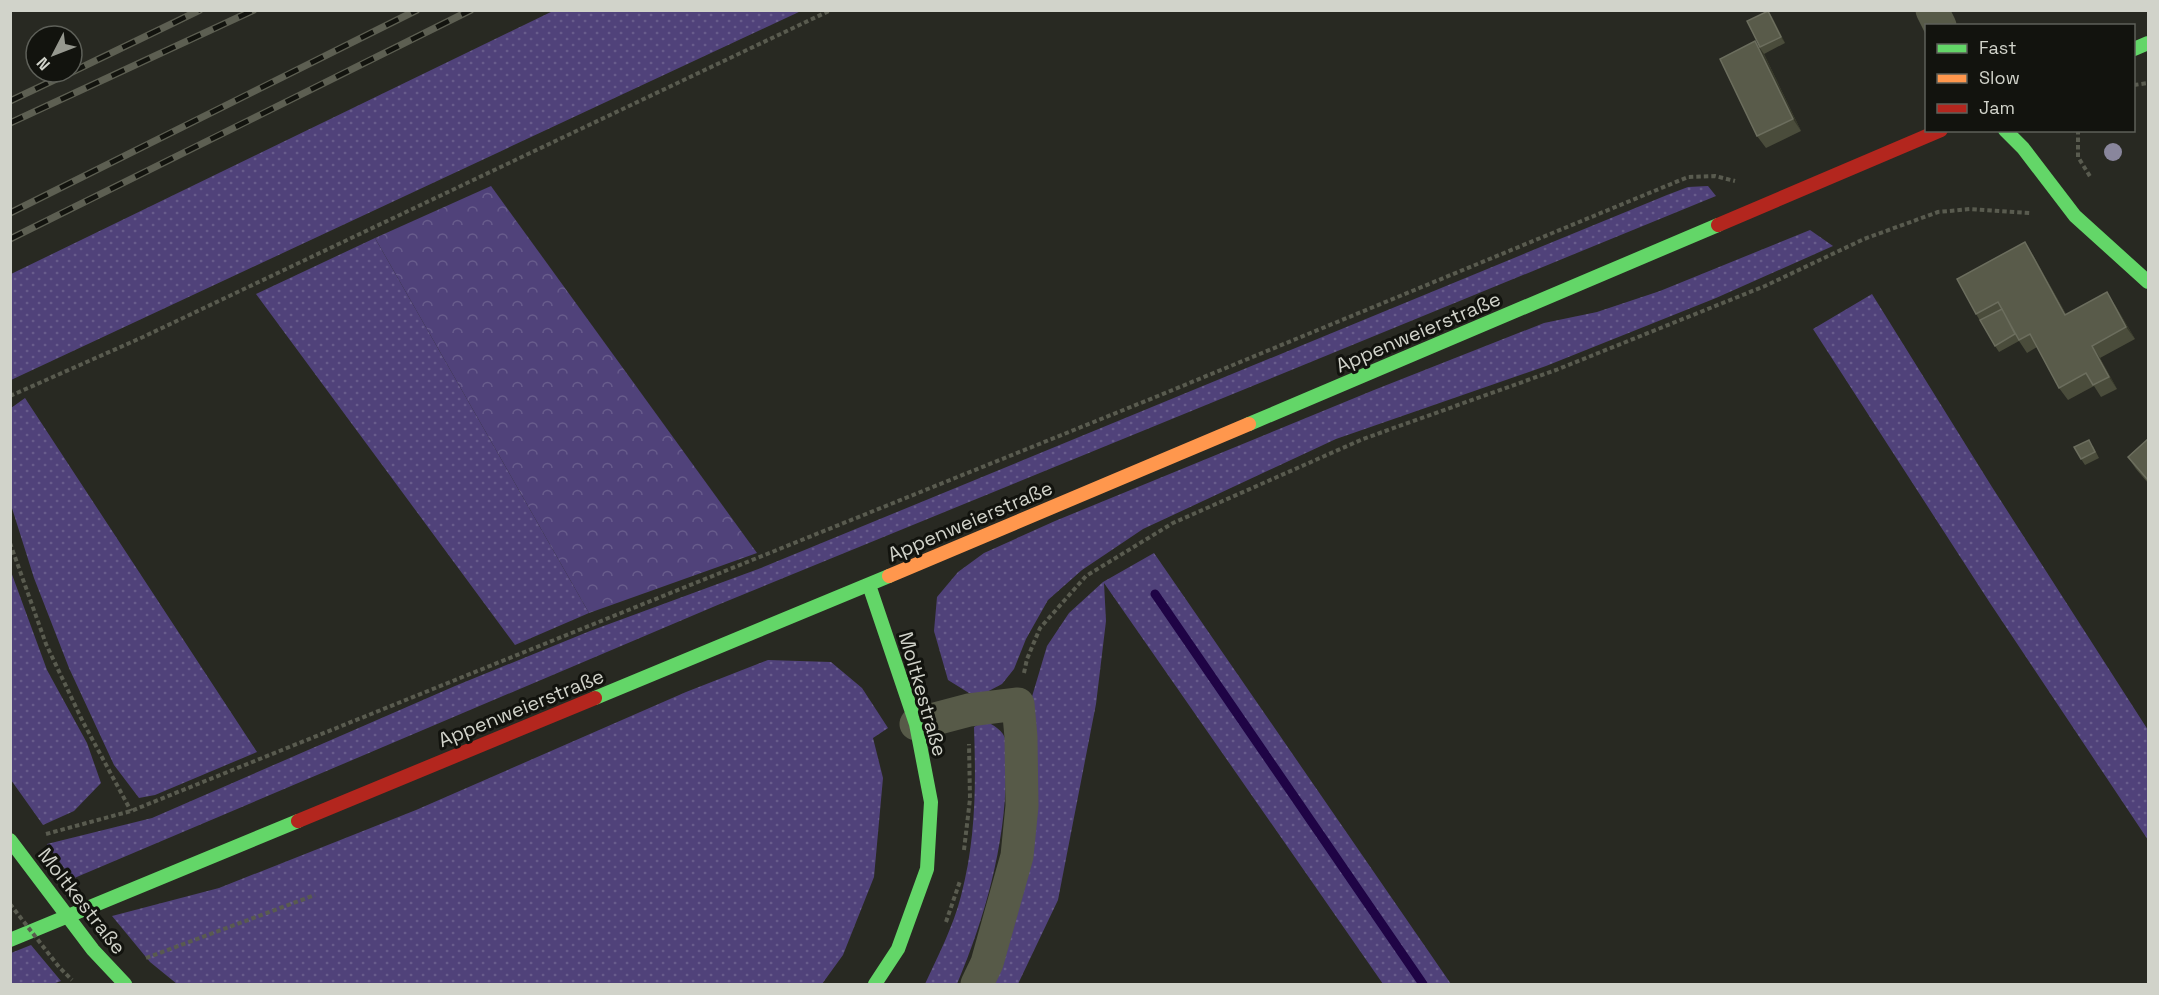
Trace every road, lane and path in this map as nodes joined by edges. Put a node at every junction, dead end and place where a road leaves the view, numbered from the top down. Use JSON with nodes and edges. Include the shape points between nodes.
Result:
{"nodes":[{"id":1,"x":831,"y":10,"type":"edge"},
{"id":2,"x":1932,"y":10,"type":"edge"},
{"id":3,"x":1939,"y":24,"type":"edge"},
{"id":4,"x":1936,"y":132,"type":"edge"},
{"id":5,"x":2007,"y":132,"type":"edge"},
{"id":6,"x":2078,"y":132,"type":"edge"},
{"id":7,"x":2093,"y":182,"type":"dead end"},
{"id":8,"x":1743,"y":183,"type":"dead end"},
{"id":9,"x":2075,"y":216,"type":"junction"},
{"id":10,"x":2148,"y":282,"type":"edge"},
{"id":11,"x":10,"y":396,"type":"edge"},
{"id":12,"x":10,"y":543,"type":"edge"},
{"id":13,"x":869,"y":585,"type":"junction"},
{"id":14,"x":1018,"y":704,"type":"junction"},
{"id":15,"x":916,"y":724,"type":"junction"},
{"id":16,"x":131,"y":811,"type":"junction"},
{"id":17,"x":40,"y":837,"type":"dead end"},
{"id":18,"x":10,"y":840,"type":"edge"},
{"id":19,"x":315,"y":894,"type":"dead end"},
{"id":20,"x":10,"y":904,"type":"edge"},
{"id":21,"x":10,"y":940,"type":"edge"},
{"id":22,"x":142,"y":960,"type":"dead end"},
{"id":23,"x":77,"y":984,"type":"edge"},
{"id":24,"x":125,"y":984,"type":"edge"},
{"id":25,"x":875,"y":984,"type":"edge"},
{"id":26,"x":977,"y":984,"type":"edge"}],
"edges":[{"from":1,"to":11,"type":"path","via":[[164,327]]},
{"from":2,"to":3,"type":"street"},
{"from":4,"to":13,"type":"main road","name":"Appenweierstraße"},
{"from":5,"to":9,"type":"main road"},
{"from":6,"to":7,"type":"path","via":[[2078,157]]},
{"from":8,"to":16,"type":"path","via":[[1715,176],[1688,177]]},
{"from":9,"to":10,"type":"main road"},
{"from":9,"to":14,"type":"path","via":[[1970,209],[1938,212],[1864,239],[1765,286],[1556,370],[1364,440],[1173,523],[1086,576],[1040,628],[1027,659]]},
{"from":12,"to":16,"type":"path","via":[[45,644]]},
{"from":13,"to":15,"type":"main road","name":"Moltkestraße"},
{"from":13,"to":21,"type":"main road","name":"Appenweierstraße"},
{"from":14,"to":15,"type":"street","via":[[969,710]]},
{"from":14,"to":26,"type":"street","via":[[1023,806],[1017,856],[987,963]]},
{"from":15,"to":25,"type":"main road","name":"Moltkestraße","via":[[931,802],[927,869],[898,949]]},
{"from":16,"to":17,"type":"path","via":[[50,831]]},
{"from":18,"to":24,"type":"main road","name":"Moltkestraße","bridge":true,"via":[[93,950]]},
{"from":19,"to":22,"type":"path"},
{"from":20,"to":23,"type":"path","bridge":true}]}
